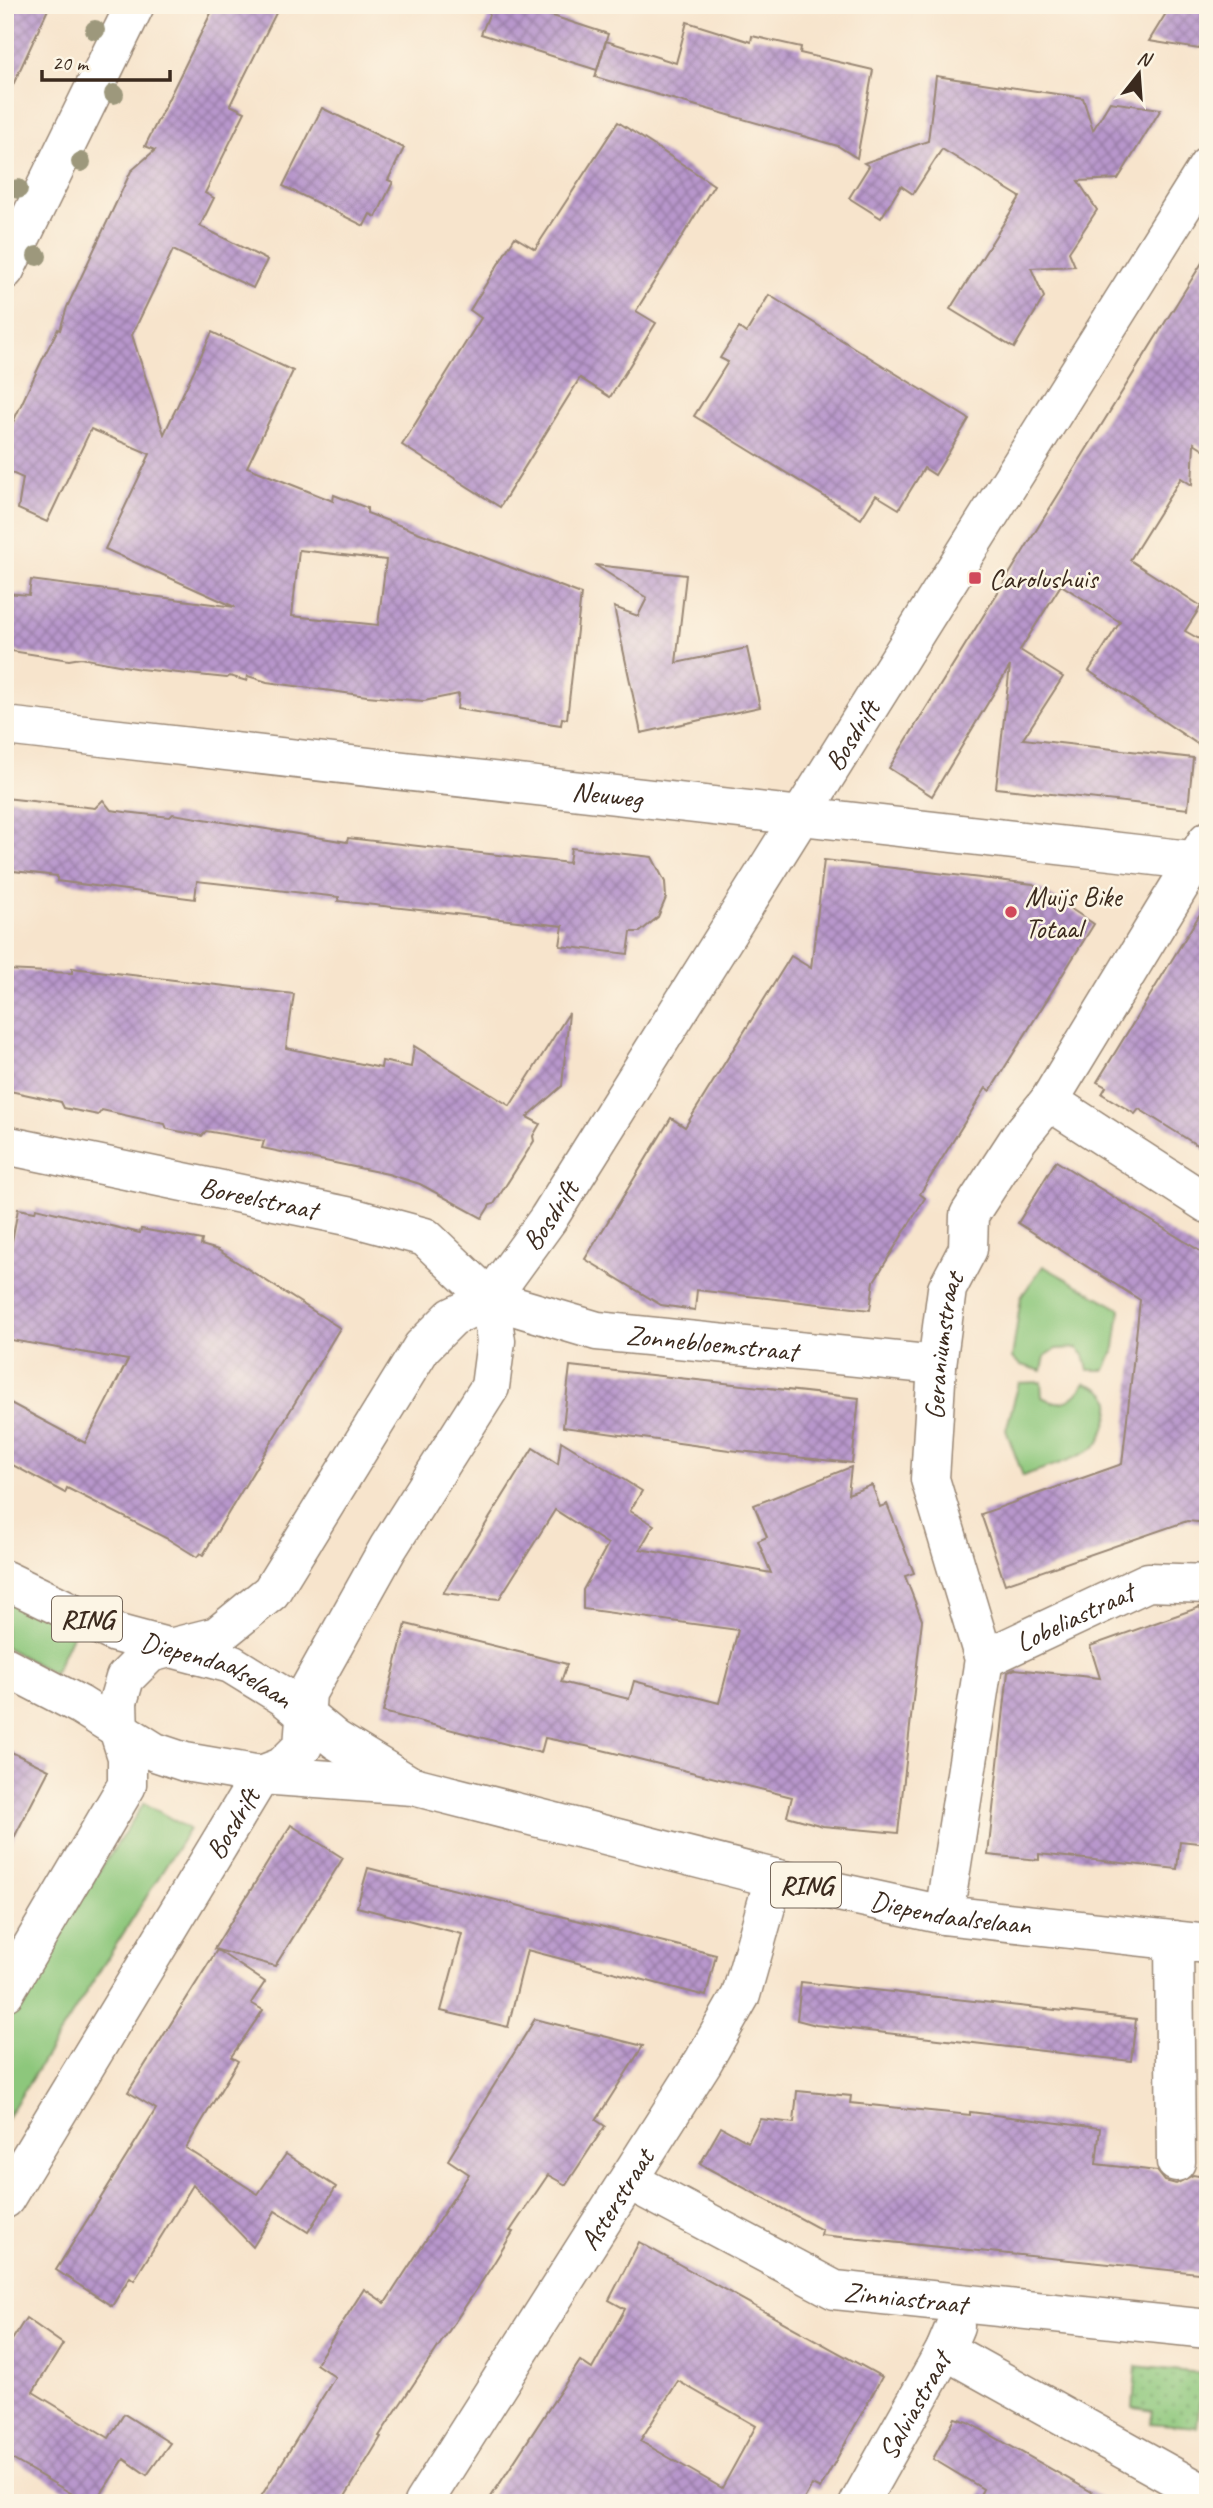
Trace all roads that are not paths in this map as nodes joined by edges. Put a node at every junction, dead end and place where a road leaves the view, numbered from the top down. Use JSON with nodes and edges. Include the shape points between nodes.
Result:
{"nodes":[{"id":1,"x":135,"y":5,"type":"edge"},
{"id":2,"x":1208,"y":166,"type":"edge"},
{"id":3,"x":5,"y":270,"type":"edge"},
{"id":4,"x":5,"y":726,"type":"edge"},
{"id":5,"x":800,"y":815,"type":"junction"},
{"id":6,"x":1203,"y":854,"type":"edge"},
{"id":7,"x":1049,"y":1101,"type":"junction"},
{"id":8,"x":5,"y":1145,"type":"edge"},
{"id":9,"x":1208,"y":1204,"type":"edge"},
{"id":10,"x":490,"y":1298,"type":"junction"},
{"id":11,"x":937,"y":1364,"type":"junction"},
{"id":12,"x":5,"y":1580,"type":"edge"},
{"id":13,"x":1208,"y":1584,"type":"edge"},
{"id":14,"x":173,"y":1646,"type":"junction"},
{"id":15,"x":984,"y":1658,"type":"junction"},
{"id":16,"x":5,"y":1665,"type":"edge"},
{"id":17,"x":304,"y":1713,"type":"junction"},
{"id":18,"x":119,"y":1732,"type":"junction"},
{"id":19,"x":261,"y":1775,"type":"junction"},
{"id":20,"x":413,"y":1786,"type":"junction"},
{"id":21,"x":774,"y":1878,"type":"junction"},
{"id":22,"x":944,"y":1915,"type":"junction"},
{"id":23,"x":1191,"y":1942,"type":"edge"},
{"id":24,"x":5,"y":1992,"type":"edge"},
{"id":25,"x":1176,"y":2162,"type":"dead end"},
{"id":26,"x":630,"y":2181,"type":"junction"},
{"id":27,"x":5,"y":2199,"type":"edge"},
{"id":28,"x":964,"y":2305,"type":"junction"},
{"id":29,"x":1208,"y":2329,"type":"edge"},
{"id":30,"x":945,"y":2350,"type":"junction"},
{"id":31,"x":1208,"y":2496,"type":"edge"},
{"id":32,"x":423,"y":2503,"type":"edge"},
{"id":33,"x":859,"y":2503,"type":"edge"}],
"edges":[{"from":1,"to":3,"type":"street"},
{"from":2,"to":5,"type":"street","name":"Bosdrift"},
{"from":4,"to":5,"type":"street","name":"Neuweg"},
{"from":5,"to":6,"type":"street","name":"Neuweg"},
{"from":5,"to":10,"type":"street","name":"Bosdrift","via":[[548,1219]]},
{"from":6,"to":7,"type":"street","name":"Geraniumstraat"},
{"from":7,"to":9,"type":"street"},
{"from":7,"to":11,"type":"street","name":"Geraniumstraat","via":[[1018,1138],[969,1214],[968,1249],[947,1289]]},
{"from":8,"to":10,"type":"street","name":"Boreelstraat","via":[[347,1216],[425,1237]]},
{"from":10,"to":11,"type":"street","name":"Zonnebloemstraat","via":[[597,1331]]},
{"from":10,"to":14,"type":"street","name":"Bosdrift","via":[[452,1317],[422,1347],[271,1592],[217,1636]]},
{"from":10,"to":17,"type":"street","name":"Bosdrift","via":[[496,1342],[490,1387],[388,1548],[307,1693]]},
{"from":11,"to":15,"type":"street","name":"Geraniumstraat","via":[[930,1479]]},
{"from":12,"to":14,"type":"street","name":"Diependaalselaan","number":"RING","via":[[115,1633]]},
{"from":13,"to":15,"type":"street","name":"Lobeliastraat","via":[[1149,1582]]},
{"from":14,"to":17,"type":"street","name":"Diependaalselaan","number":"RING","via":[[231,1664]]},
{"from":14,"to":18,"type":"street","name":"Bosdrift","via":[[150,1653],[125,1678],[118,1702]]},
{"from":15,"to":22,"type":"street","name":"Geraniumstraat"},
{"from":16,"to":18,"type":"street","name":"Diependaalselaan","number":"RING","via":[[80,1705]]},
{"from":17,"to":19,"type":"street","name":"Bosdrift","via":[[303,1746],[282,1767]]},
{"from":17,"to":20,"type":"street","name":"Diependaalselaan","number":"RING","via":[[336,1741]]},
{"from":18,"to":19,"type":"street","name":"Diependaalselaan","number":"RING","via":[[185,1762]]},
{"from":18,"to":24,"type":"street","name":"Bosdrift","via":[[127,1757],[127,1786]]},
{"from":19,"to":20,"type":"street","name":"Diependaalselaan","number":"RING"},
{"from":19,"to":27,"type":"street","name":"Bosdrift"},
{"from":20,"to":21,"type":"street","name":"Diependaalselaan","number":"RING"},
{"from":21,"to":22,"type":"street","name":"Diependaalselaan","number":"RING"},
{"from":21,"to":26,"type":"street","name":"Asterstraat","via":[[741,1995]]},
{"from":22,"to":23,"type":"street","name":"Diependaalselaan","number":"RING"},
{"from":23,"to":25,"type":"street"},
{"from":26,"to":28,"type":"street","name":"Zinniastraat","via":[[835,2290]]},
{"from":26,"to":32,"type":"street","name":"Asterstraat"},
{"from":28,"to":29,"type":"street","name":"Zinniastraat"},
{"from":28,"to":30,"type":"street","name":"Salviastraat"},
{"from":30,"to":31,"type":"street","name":"Zinniastraat"},
{"from":30,"to":33,"type":"street","name":"Salviastraat"}]}
